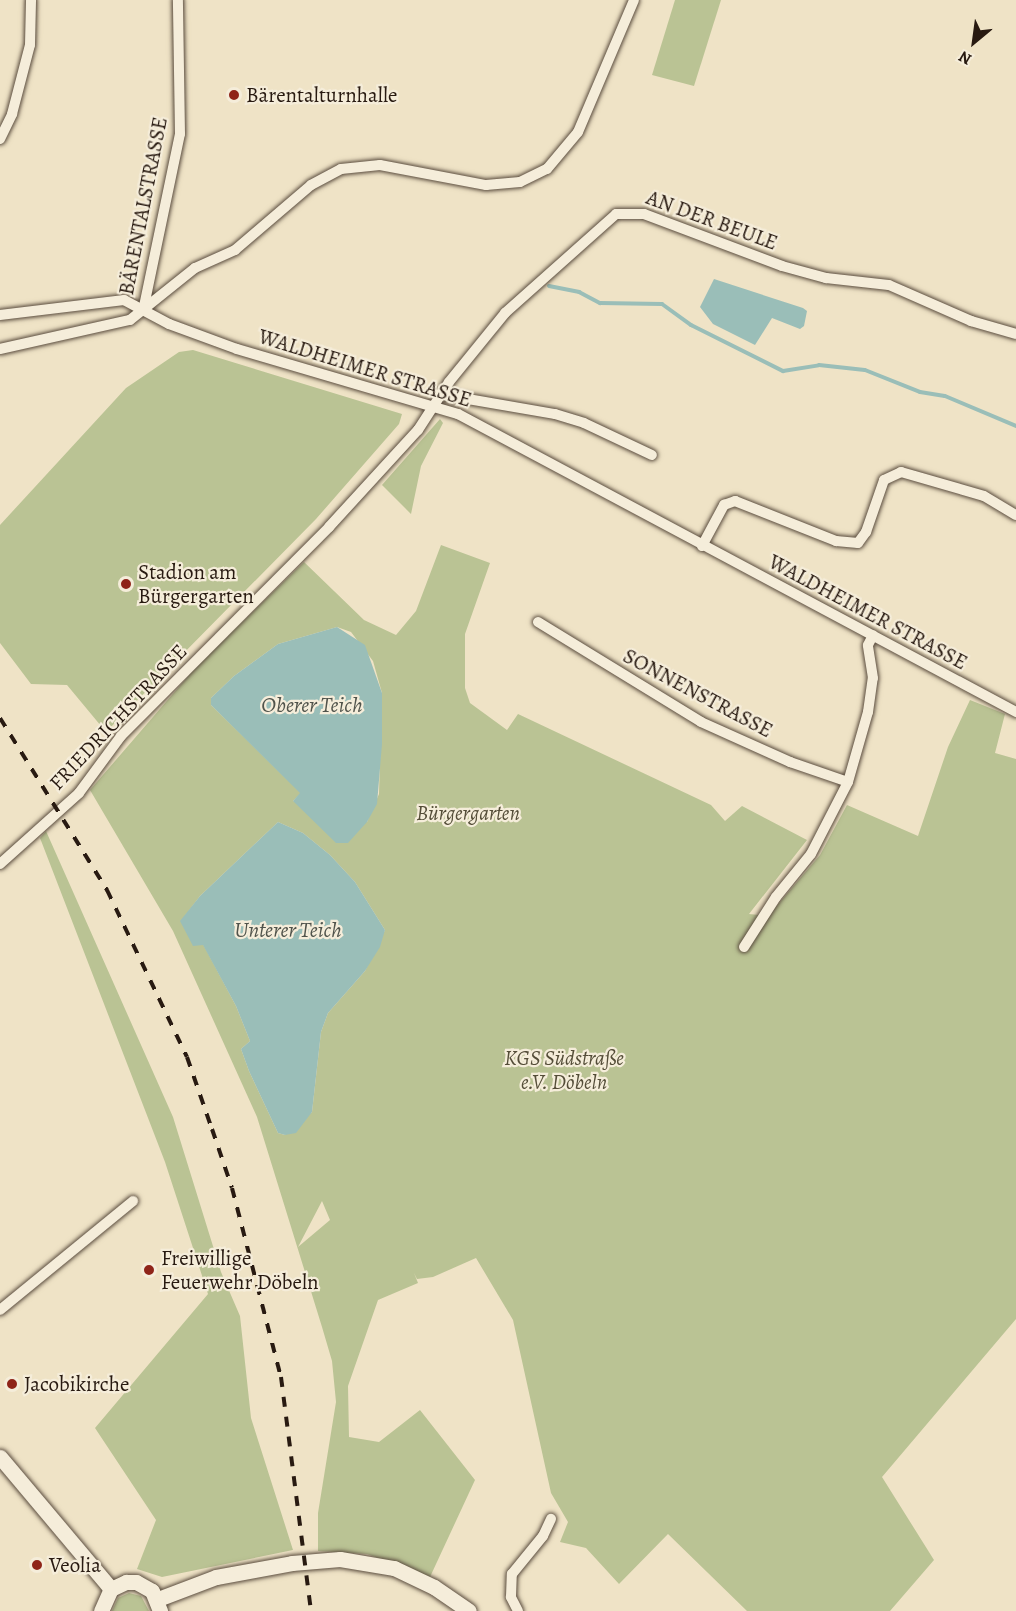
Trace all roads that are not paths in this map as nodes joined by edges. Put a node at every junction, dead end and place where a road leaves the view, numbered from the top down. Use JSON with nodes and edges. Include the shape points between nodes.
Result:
{"nodes":[{"id":1,"x":31,"y":0,"type":"edge"},
{"id":2,"x":178,"y":0,"type":"edge"},
{"id":3,"x":634,"y":0,"type":"edge"},
{"id":4,"x":0,"y":139,"type":"edge"},
{"id":5,"x":143,"y":311,"type":"junction"},
{"id":6,"x":0,"y":315,"type":"edge"},
{"id":7,"x":1016,"y":334,"type":"edge"},
{"id":8,"x":0,"y":349,"type":"edge"},
{"id":9,"x":440,"y":394,"type":"junction"},
{"id":10,"x":431,"y":408,"type":"junction"},
{"id":11,"x":652,"y":455,"type":"dead end"},
{"id":12,"x":1016,"y":515,"type":"edge"},
{"id":13,"x":702,"y":546,"type":"junction"},
{"id":14,"x":538,"y":622,"type":"dead end"},
{"id":15,"x":873,"y":635,"type":"junction"},
{"id":16,"x":1016,"y":712,"type":"edge"},
{"id":17,"x":848,"y":782,"type":"junction"},
{"id":18,"x":0,"y":864,"type":"edge"},
{"id":19,"x":744,"y":947,"type":"dead end"},
{"id":20,"x":134,"y":1201,"type":"dead end"},
{"id":21,"x":0,"y":1310,"type":"edge"},
{"id":22,"x":0,"y":1457,"type":"edge"},
{"id":23,"x":551,"y":1519,"type":"dead end"},
{"id":24,"x":111,"y":1588,"type":"junction"},
{"id":25,"x":159,"y":1605,"type":"edge"},
{"id":26,"x":101,"y":1611,"type":"edge"},
{"id":27,"x":469,"y":1611,"type":"edge"},
{"id":28,"x":518,"y":1611,"type":"edge"}],
"edges":[{"from":1,"to":4,"type":"street","via":[[30,45],[12,114]]},
{"from":2,"to":5,"type":"street","name":"BÄRENTALSTRASSE","via":[[180,134]]},
{"from":3,"to":5,"type":"street","via":[[578,132],[547,169],[520,182],[486,185],[380,165],[341,169],[311,185],[234,250],[195,268]]},
{"from":5,"to":6,"type":"street","name":"WALDHEIMER STRASSE","via":[[124,300]]},
{"from":5,"to":8,"type":"street","via":[[130,320]]},
{"from":5,"to":10,"type":"street","name":"WALDHEIMER STRASSE","via":[[237,349]]},
{"from":7,"to":9,"type":"street","name":"AN DER BEULE","via":[[971,321],[889,285],[844,281],[782,266],[630,212],[608,220],[526,291]]},
{"from":9,"to":10,"type":"street","name":"AN DER BEULE"},
{"from":9,"to":11,"type":"street","name":"WALDHEIMER STRASSE","via":[[555,414],[584,423]]},
{"from":10,"to":13,"type":"street","name":"WALDHEIMER STRASSE","via":[[463,417]]},
{"from":10,"to":18,"type":"street","name":"FRIEDRICHSTRASSE","via":[[418,430],[329,528],[121,736],[79,793]]},
{"from":12,"to":13,"type":"street","name":"WALDHEIMER STRASSE","via":[[984,496],[902,472],[884,480],[866,532],[858,543],[836,541],[735,501],[724,505]]},
{"from":13,"to":15,"type":"street","name":"WALDHEIMER STRASSE"},
{"from":14,"to":17,"type":"street","name":"SONNENSTRASSE","via":[[644,689],[739,742]]},
{"from":15,"to":16,"type":"street","name":"WALDHEIMER STRASSE"},
{"from":15,"to":17,"type":"street","via":[[868,645],[873,678],[868,712]]},
{"from":17,"to":19,"type":"street","via":[[811,854],[776,897]]},
{"from":20,"to":21,"type":"street"},
{"from":22,"to":24,"type":"main road"},
{"from":23,"to":28,"type":"street","via":[[543,1536],[512,1574],[511,1597]]},
{"from":24,"to":25,"type":"main road","via":[[136,1582]]},
{"from":24,"to":26,"type":"main road"},
{"from":25,"to":27,"type":"main road","via":[[216,1577],[340,1559],[394,1568],[434,1587]]}]}
